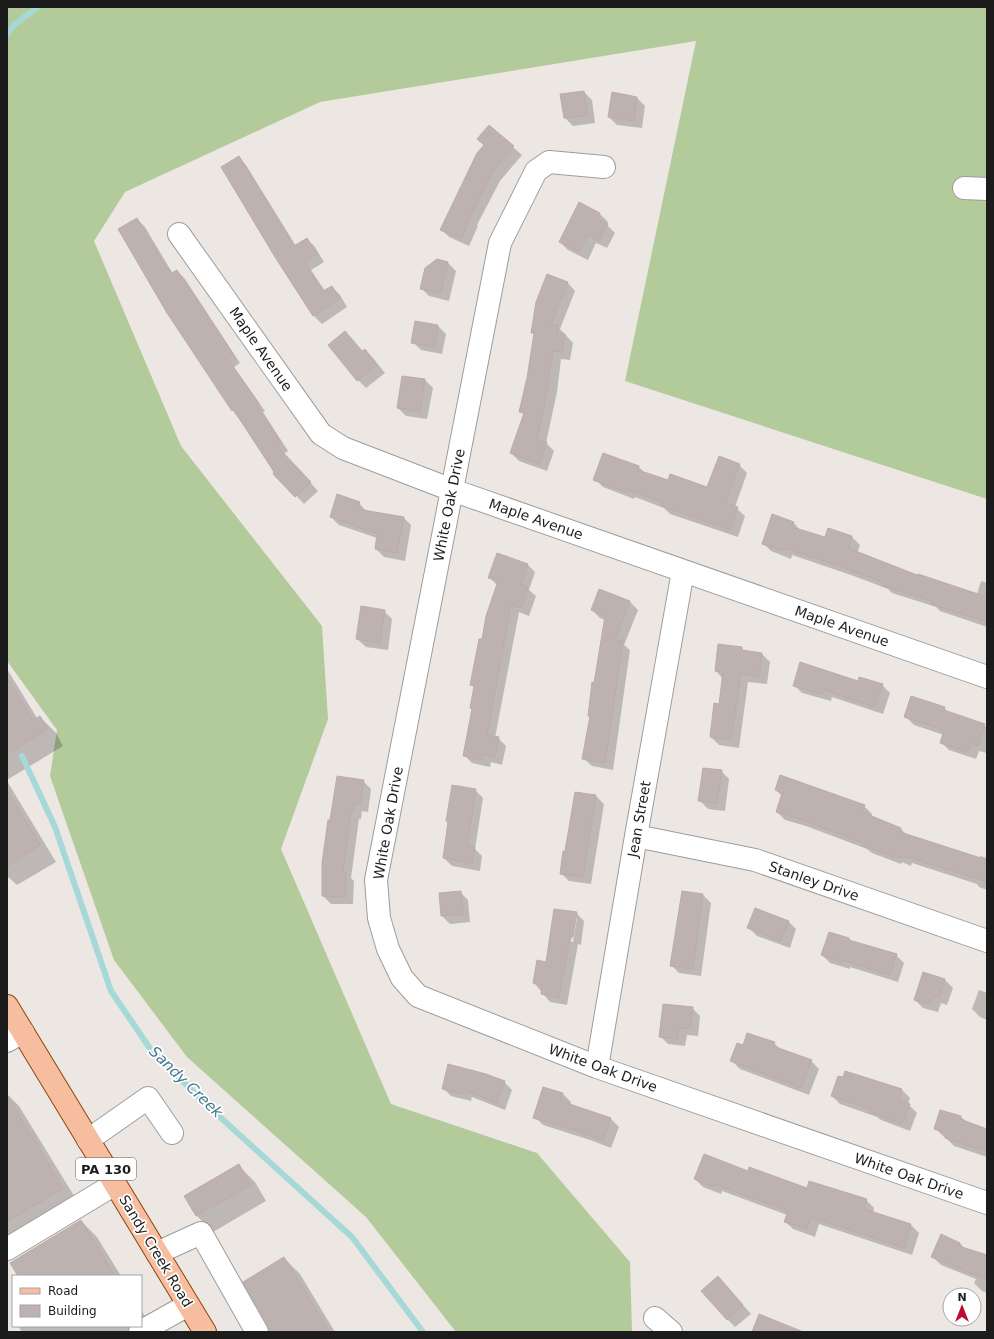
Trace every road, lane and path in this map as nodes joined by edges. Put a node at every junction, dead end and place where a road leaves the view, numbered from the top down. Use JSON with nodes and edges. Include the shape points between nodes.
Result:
{"nodes":[{"id":1,"x":604,"y":167,"type":"dead end"},
{"id":2,"x":964,"y":188,"type":"dead end"},
{"id":3,"x":987,"y":189,"type":"edge"},
{"id":4,"x":179,"y":234,"type":"dead end"},
{"id":5,"x":452,"y":490,"type":"junction"},
{"id":6,"x":683,"y":571,"type":"junction"},
{"id":7,"x":987,"y":677,"type":"edge"},
{"id":8,"x":636,"y":836,"type":"junction"},
{"id":9,"x":987,"y":942,"type":"edge"},
{"id":10,"x":7,"y":1006,"type":"edge"},
{"id":11,"x":15,"y":1037,"type":"edge"},
{"id":12,"x":597,"y":1067,"type":"junction"},
{"id":13,"x":172,"y":1133,"type":"dead end"},
{"id":14,"x":88,"y":1140,"type":"junction"},
{"id":15,"x":115,"y":1184,"type":"junction"},
{"id":16,"x":987,"y":1203,"type":"edge"},
{"id":17,"x":7,"y":1249,"type":"edge"},
{"id":18,"x":156,"y":1253,"type":"junction"},
{"id":19,"x":188,"y":1305,"type":"junction"},
{"id":20,"x":655,"y":1318,"type":"dead end"},
{"id":21,"x":140,"y":1332,"type":"edge"},
{"id":22,"x":205,"y":1332,"type":"edge"},
{"id":23,"x":257,"y":1332,"type":"edge"},
{"id":24,"x":671,"y":1332,"type":"edge"}],
"edges":[{"from":1,"to":5,"type":"street","name":"White Oak Drive","via":[[549,162],[536,171],[500,243]]},
{"from":2,"to":3,"type":"street"},
{"from":4,"to":5,"type":"street","name":"Maple Avenue","via":[[321,434],[343,448]]},
{"from":5,"to":6,"type":"street","name":"Maple Avenue"},
{"from":5,"to":12,"type":"street","name":"White Oak Drive","via":[[376,880],[379,918],[388,949],[402,978],[418,996]]},
{"from":6,"to":7,"type":"street","name":"Maple Avenue"},
{"from":6,"to":8,"type":"street","name":"Jean Street"},
{"from":8,"to":9,"type":"street","name":"Stanley Drive","via":[[755,860]]},
{"from":8,"to":12,"type":"street","name":"Jean Street"},
{"from":10,"to":11,"type":"main road","name":"Sandy Creek Road","number":"PA 130"},
{"from":11,"to":14,"type":"main road","name":"Sandy Creek Road","number":"PA 130"},
{"from":12,"to":16,"type":"street","name":"White Oak Drive"},
{"from":13,"to":14,"type":"street","via":[[148,1098]]},
{"from":14,"to":15,"type":"main road","name":"Sandy Creek Road","number":"PA 130"},
{"from":15,"to":17,"type":"street"},
{"from":15,"to":18,"type":"main road","name":"Sandy Creek Road","number":"PA 130"},
{"from":18,"to":19,"type":"main road","name":"Sandy Creek Road","number":"PA 130"},
{"from":18,"to":23,"type":"street","via":[[201,1233]]},
{"from":19,"to":21,"type":"street"},
{"from":19,"to":22,"type":"main road","name":"Sandy Creek Road","number":"PA 130"},
{"from":20,"to":24,"type":"street"}]}
